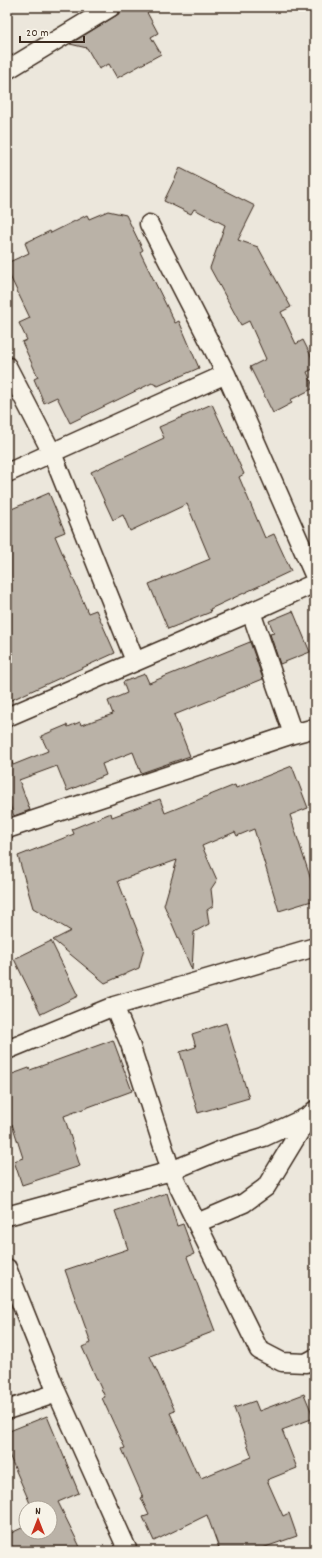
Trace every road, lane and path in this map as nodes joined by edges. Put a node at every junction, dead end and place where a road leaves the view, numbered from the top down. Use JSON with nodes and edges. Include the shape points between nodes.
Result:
{"nodes":[{"id":1,"x":111,"y":7,"type":"edge"},
{"id":2,"x":7,"y":70,"type":"edge"},
{"id":3,"x":149,"y":224,"type":"dead end"},
{"id":4,"x":7,"y":366,"type":"edge"},
{"id":5,"x":226,"y":374,"type":"junction"},
{"id":6,"x":52,"y":453,"type":"junction"},
{"id":7,"x":7,"y":472,"type":"edge"},
{"id":8,"x":315,"y":577,"type":"edge"},
{"id":9,"x":315,"y":583,"type":"edge"},
{"id":10,"x":251,"y":612,"type":"junction"},
{"id":11,"x":135,"y":661,"type":"junction"},
{"id":12,"x":7,"y":716,"type":"edge"},
{"id":13,"x":315,"y":728,"type":"edge"},
{"id":14,"x":293,"y":734,"type":"junction"},
{"id":15,"x":7,"y":829,"type":"edge"},
{"id":16,"x":315,"y":947,"type":"edge"},
{"id":17,"x":114,"y":1006,"type":"junction"},
{"id":18,"x":7,"y":1050,"type":"edge"},
{"id":19,"x":312,"y":1113,"type":"edge"},
{"id":20,"x":172,"y":1171,"type":"junction"},
{"id":21,"x":7,"y":1216,"type":"edge"},
{"id":22,"x":197,"y":1223,"type":"junction"},
{"id":23,"x":7,"y":1268,"type":"edge"},
{"id":24,"x":315,"y":1358,"type":"edge"},
{"id":25,"x":57,"y":1393,"type":"junction"},
{"id":26,"x":7,"y":1410,"type":"edge"},
{"id":27,"x":128,"y":1551,"type":"edge"}],
"edges":[{"from":1,"to":2,"type":"street"},
{"from":3,"to":5,"type":"street"},
{"from":4,"to":6,"type":"street"},
{"from":5,"to":6,"type":"street"},
{"from":5,"to":8,"type":"street"},
{"from":6,"to":7,"type":"street"},
{"from":6,"to":11,"type":"street"},
{"from":9,"to":10,"type":"street"},
{"from":10,"to":11,"type":"street"},
{"from":10,"to":14,"type":"street"},
{"from":11,"to":12,"type":"street"},
{"from":13,"to":14,"type":"street"},
{"from":14,"to":15,"type":"street"},
{"from":16,"to":17,"type":"street"},
{"from":17,"to":18,"type":"street"},
{"from":17,"to":20,"type":"street","via":[[130,1044]]},
{"from":19,"to":20,"type":"street","via":[[264,1137],[219,1151]]},
{"from":19,"to":22,"type":"street","via":[[266,1187],[244,1203]]},
{"from":20,"to":21,"type":"street"},
{"from":20,"to":22,"type":"street"},
{"from":22,"to":24,"type":"street","via":[[260,1350],[282,1362],[306,1363]]},
{"from":23,"to":25,"type":"street"},
{"from":25,"to":26,"type":"street"},
{"from":25,"to":27,"type":"street"}]}
